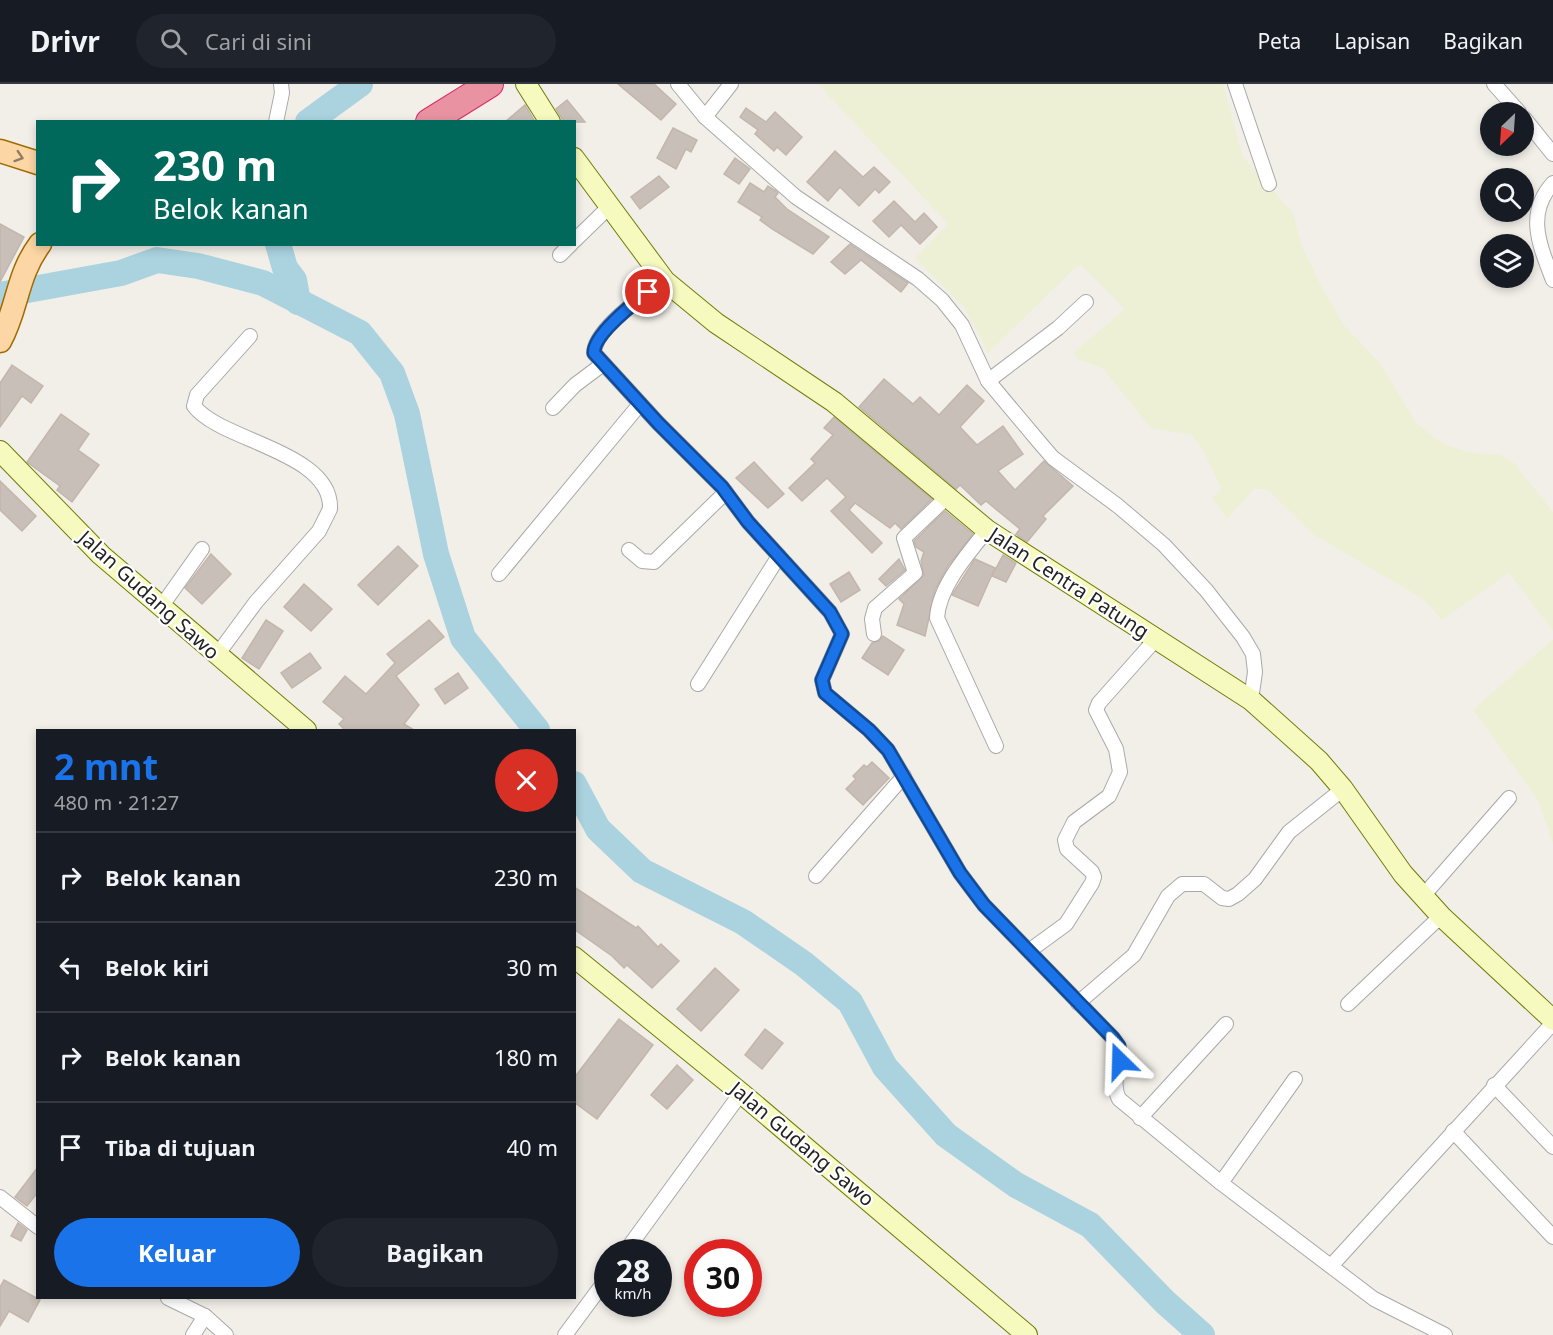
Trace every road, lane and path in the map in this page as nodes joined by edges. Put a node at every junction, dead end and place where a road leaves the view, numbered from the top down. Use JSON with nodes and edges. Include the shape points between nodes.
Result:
{"nodes":[{"id":1,"x":281,"y":84,"type":"edge"},
{"id":2,"x":490,"y":84,"type":"edge"},
{"id":3,"x":526,"y":84,"type":"edge"},
{"id":4,"x":678,"y":84,"type":"edge"},
{"id":5,"x":731,"y":84,"type":"edge"},
{"id":6,"x":1235,"y":84,"type":"edge"},
{"id":7,"x":1494,"y":84,"type":"edge"},
{"id":8,"x":1510,"y":102,"type":"edge"},
{"id":9,"x":705,"y":117,"type":"junction"},
{"id":10,"x":276,"y":120,"type":"edge"},
{"id":11,"x":432,"y":120,"type":"edge"},
{"id":12,"x":549,"y":120,"type":"edge"},
{"id":13,"x":1534,"y":130,"type":"edge"},
{"id":14,"x":0,"y":151,"type":"edge"},
{"id":15,"x":1553,"y":154,"type":"edge"},
{"id":16,"x":576,"y":161,"type":"edge"},
{"id":17,"x":36,"y":163,"type":"edge"},
{"id":18,"x":1553,"y":183,"type":"edge"},
{"id":19,"x":1269,"y":184,"type":"dead end"},
{"id":20,"x":610,"y":206,"type":"junction"},
{"id":21,"x":576,"y":239,"type":"edge"},
{"id":22,"x":39,"y":246,"type":"edge"},
{"id":23,"x":569,"y":246,"type":"edge"},
{"id":24,"x":560,"y":255,"type":"dead end"},
{"id":25,"x":1553,"y":280,"type":"edge"},
{"id":26,"x":665,"y":281,"type":"junction"},
{"id":27,"x":1086,"y":302,"type":"dead end"},
{"id":28,"x":250,"y":336,"type":"dead end"},
{"id":29,"x":0,"y":341,"type":"edge"},
{"id":30,"x":603,"y":364,"type":"junction"},
{"id":31,"x":988,"y":381,"type":"junction"},
{"id":32,"x":640,"y":404,"type":"junction"},
{"id":33,"x":553,"y":408,"type":"dead end"},
{"id":34,"x":0,"y":451,"type":"edge"},
{"id":35,"x":726,"y":492,"type":"junction"},
{"id":36,"x":946,"y":498,"type":"junction"},
{"id":37,"x":987,"y":530,"type":"junction"},
{"id":38,"x":202,"y":549,"type":"dead end"},
{"id":39,"x":629,"y":550,"type":"dead end"},
{"id":40,"x":779,"y":556,"type":"junction"},
{"id":41,"x":499,"y":574,"type":"dead end"},
{"id":42,"x":161,"y":607,"type":"junction"},
{"id":43,"x":874,"y":634,"type":"dead end"},
{"id":44,"x":1155,"y":640,"type":"junction"},
{"id":45,"x":217,"y":655,"type":"junction"},
{"id":46,"x":698,"y":684,"type":"dead end"},
{"id":47,"x":1251,"y":700,"type":"junction"},
{"id":48,"x":305,"y":729,"type":"edge"},
{"id":49,"x":996,"y":746,"type":"dead end"},
{"id":50,"x":904,"y":776,"type":"junction"},
{"id":51,"x":1343,"y":789,"type":"junction"},
{"id":52,"x":1509,"y":798,"type":"dead end"},
{"id":53,"x":816,"y":876,"type":"dead end"},
{"id":54,"x":1423,"y":896,"type":"junction"},
{"id":55,"x":1441,"y":916,"type":"junction"},
{"id":56,"x":1029,"y":951,"type":"junction"},
{"id":57,"x":576,"y":959,"type":"edge"},
{"id":58,"x":1078,"y":1004,"type":"junction"},
{"id":59,"x":1348,"y":1004,"type":"dead end"},
{"id":60,"x":1553,"y":1022,"type":"edge"},
{"id":61,"x":1226,"y":1024,"type":"dead end"},
{"id":62,"x":1295,"y":1079,"type":"dead end"},
{"id":63,"x":1494,"y":1085,"type":"junction"},
{"id":64,"x":741,"y":1093,"type":"junction"},
{"id":65,"x":1140,"y":1118,"type":"junction"},
{"id":66,"x":1453,"y":1131,"type":"junction"},
{"id":67,"x":1553,"y":1147,"type":"edge"},
{"id":68,"x":1221,"y":1183,"type":"junction"},
{"id":69,"x":0,"y":1197,"type":"edge"},
{"id":70,"x":36,"y":1225,"type":"edge"},
{"id":71,"x":1553,"y":1237,"type":"edge"},
{"id":72,"x":634,"y":1239,"type":"edge"},
{"id":73,"x":1331,"y":1266,"type":"junction"},
{"id":74,"x":594,"y":1296,"type":"edge"},
{"id":75,"x":170,"y":1299,"type":"edge"},
{"id":76,"x":205,"y":1316,"type":"junction"},
{"id":77,"x":193,"y":1335,"type":"edge"},
{"id":78,"x":226,"y":1335,"type":"edge"},
{"id":79,"x":565,"y":1335,"type":"edge"},
{"id":80,"x":1027,"y":1335,"type":"edge"},
{"id":81,"x":1445,"y":1335,"type":"edge"}],
"edges":[{"from":1,"to":10,"type":"street"},
{"from":2,"to":11,"type":"highway"},
{"from":3,"to":12,"type":"street"},
{"from":4,"to":9,"type":"street"},
{"from":5,"to":9,"type":"street"},
{"from":6,"to":19,"type":"street"},
{"from":7,"to":8,"type":"street"},
{"from":9,"to":31,"type":"street","via":[[796,197],[918,279],[942,300],[962,325]]},
{"from":13,"to":15,"type":"street"},
{"from":14,"to":17,"type":"main road","one_way":true},
{"from":16,"to":20,"type":"street","name":"Jalan Centra Patung"},
{"from":18,"to":25,"type":"street","via":[[1541,199],[1536,215],[1536,233]]},
{"from":20,"to":21,"type":"street"},
{"from":20,"to":26,"type":"street","name":"Jalan Centra Patung"},
{"from":22,"to":29,"type":"main road","via":[[19,280]]},
{"from":23,"to":24,"type":"street"},
{"from":26,"to":30,"type":"street","via":[[632,304],[596,341],[594,353]]},
{"from":26,"to":36,"type":"street","name":"Jalan Centra Patung","via":[[724,329],[834,402]]},
{"from":27,"to":31,"type":"street"},
{"from":28,"to":45,"type":"street","via":[[197,395],[194,406],[214,422],[295,461],[324,487],[330,509],[319,531],[256,602]]},
{"from":30,"to":32,"type":"street"},
{"from":30,"to":33,"type":"street","via":[[574,385]]},
{"from":31,"to":47,"type":"street","via":[[1053,458],[1164,545],[1206,590],[1253,654]]},
{"from":32,"to":35,"type":"street"},
{"from":32,"to":41,"type":"street"},
{"from":34,"to":42,"type":"street","name":"Jalan Gudang Sawo","via":[[101,555]]},
{"from":35,"to":39,"type":"street","via":[[654,562],[642,561]]},
{"from":35,"to":40,"type":"street"},
{"from":36,"to":37,"type":"street","name":"Jalan Centra Patung"},
{"from":36,"to":43,"type":"street","via":[[904,538],[915,572],[875,608]]},
{"from":37,"to":44,"type":"street","name":"Jalan Centra Patung"},
{"from":37,"to":49,"type":"street","via":[[949,585],[938,606],[937,618]]},
{"from":38,"to":42,"type":"street"},
{"from":40,"to":46,"type":"street"},
{"from":40,"to":50,"type":"street","via":[[830,612],[842,634],[822,680],[825,693],[869,730],[888,750]]},
{"from":42,"to":45,"type":"street","name":"Jalan Gudang Sawo"},
{"from":44,"to":47,"type":"street","name":"Jalan Centra Patung"},
{"from":44,"to":56,"type":"street","via":[[1096,710],[1116,748],[1120,772],[1109,796],[1074,822],[1065,840],[1067,849],[1092,872],[1092,884],[1066,924]]},
{"from":45,"to":48,"type":"street","name":"Jalan Gudang Sawo"},
{"from":47,"to":51,"type":"street","name":"Jalan Centra Patung","via":[[1319,761]]},
{"from":50,"to":53,"type":"street"},
{"from":50,"to":56,"type":"street","via":[[960,873],[984,905]]},
{"from":51,"to":54,"type":"street","name":"Jalan Centra Patung"},
{"from":51,"to":58,"type":"street","via":[[1289,832],[1255,879],[1238,894],[1222,898],[1204,884],[1182,884],[1168,896],[1134,955]]},
{"from":52,"to":54,"type":"street"},
{"from":54,"to":55,"type":"street","name":"Jalan Centra Patung"},
{"from":55,"to":59,"type":"street"},
{"from":55,"to":60,"type":"street","name":"Jalan Centra Patung"},
{"from":56,"to":58,"type":"street"},
{"from":57,"to":64,"type":"street","name":"Jalan Gudang Sawo"},
{"from":58,"to":65,"type":"street","via":[[1119,1046],[1114,1089]]},
{"from":60,"to":63,"type":"street"},
{"from":61,"to":65,"type":"street"},
{"from":62,"to":68,"type":"street"},
{"from":63,"to":66,"type":"street"},
{"from":63,"to":67,"type":"street"},
{"from":64,"to":72,"type":"street"},
{"from":64,"to":80,"type":"street","name":"Jalan Gudang Sawo"},
{"from":65,"to":68,"type":"street"},
{"from":66,"to":71,"type":"street"},
{"from":66,"to":73,"type":"street"},
{"from":68,"to":73,"type":"street"},
{"from":69,"to":70,"type":"street"},
{"from":73,"to":81,"type":"street","via":[[1374,1299]]},
{"from":74,"to":79,"type":"street"},
{"from":75,"to":76,"type":"street"},
{"from":76,"to":77,"type":"street"},
{"from":76,"to":78,"type":"street"}]}
